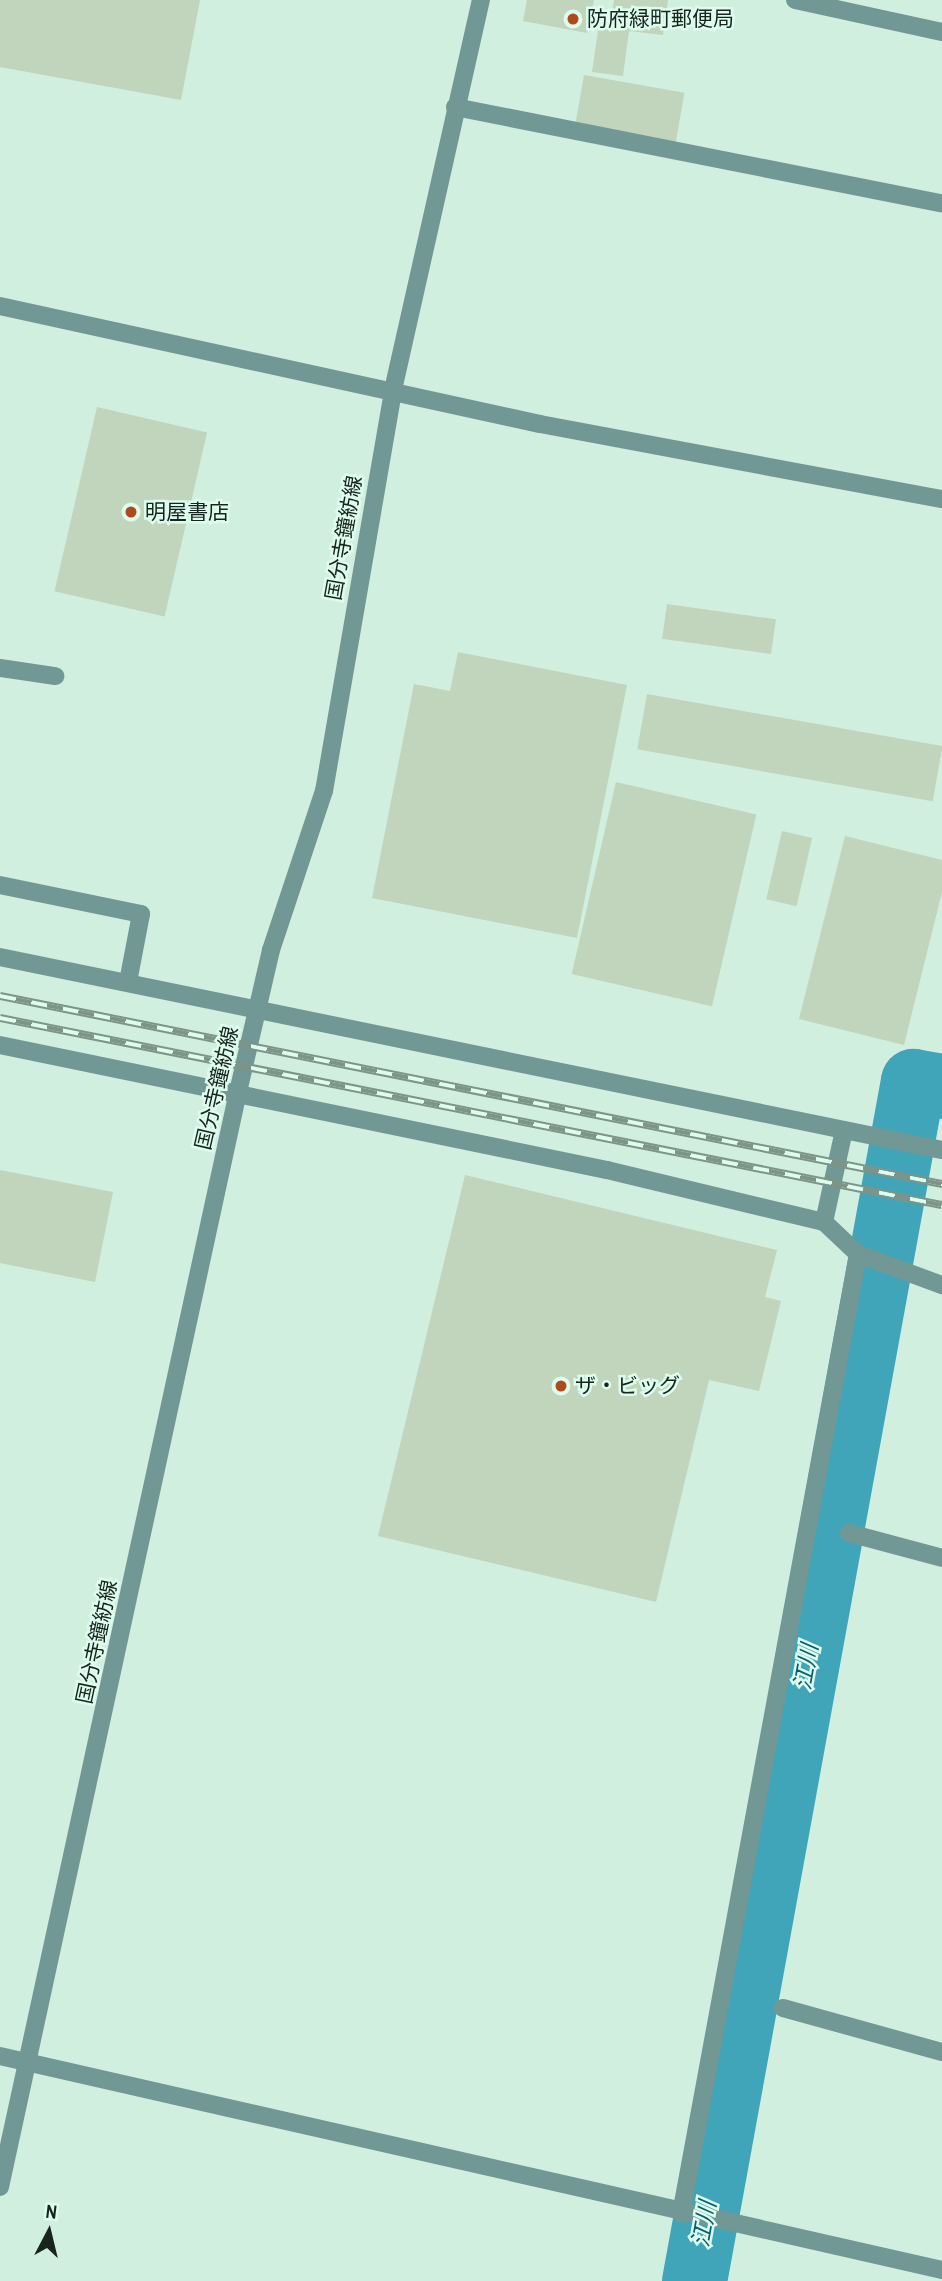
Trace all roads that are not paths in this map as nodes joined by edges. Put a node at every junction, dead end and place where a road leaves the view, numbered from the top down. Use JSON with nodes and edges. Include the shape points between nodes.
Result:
{"nodes":[{"id":1,"x":481,"y":0,"type":"edge"},
{"id":2,"x":795,"y":0,"type":"edge"},
{"id":3,"x":942,"y":32,"type":"edge"},
{"id":4,"x":456,"y":107,"type":"junction"},
{"id":5,"x":942,"y":203,"type":"edge"},
{"id":6,"x":0,"y":306,"type":"edge"},
{"id":7,"x":393,"y":390,"type":"junction"},
{"id":8,"x":942,"y":499,"type":"edge"},
{"id":9,"x":0,"y":668,"type":"edge"},
{"id":10,"x":55,"y":676,"type":"dead end"},
{"id":11,"x":0,"y":886,"type":"edge"},
{"id":12,"x":0,"y":957,"type":"edge"},
{"id":13,"x":128,"y":982,"type":"junction"},
{"id":14,"x":258,"y":1010,"type":"junction"},
{"id":15,"x":0,"y":1045,"type":"edge"},
{"id":16,"x":238,"y":1091,"type":"junction"},
{"id":17,"x":844,"y":1130,"type":"junction"},
{"id":18,"x":942,"y":1150,"type":"edge"},
{"id":19,"x":824,"y":1222,"type":"junction"},
{"id":20,"x":858,"y":1254,"type":"junction"},
{"id":21,"x":942,"y":1284,"type":"edge"},
{"id":22,"x":849,"y":1533,"type":"dead end"},
{"id":23,"x":942,"y":1558,"type":"edge"},
{"id":24,"x":783,"y":2008,"type":"dead end"},
{"id":25,"x":942,"y":2052,"type":"edge"},
{"id":26,"x":0,"y":2056,"type":"edge"},
{"id":27,"x":30,"y":2063,"type":"junction"},
{"id":28,"x":0,"y":2187,"type":"edge"},
{"id":29,"x":681,"y":2214,"type":"junction"},
{"id":30,"x":942,"y":2270,"type":"edge"}],
"edges":[{"from":1,"to":4,"type":"street","name":"国分寺鐘紡線"},
{"from":2,"to":3,"type":"street"},
{"from":4,"to":5,"type":"street"},
{"from":4,"to":7,"type":"street","name":"国分寺鐘紡線"},
{"from":6,"to":7,"type":"street"},
{"from":7,"to":8,"type":"street","via":[[540,424]]},
{"from":7,"to":14,"type":"street","name":"国分寺鐘紡線","via":[[324,791],[271,950]]},
{"from":9,"to":10,"type":"street"},
{"from":11,"to":13,"type":"street","via":[[141,914]]},
{"from":12,"to":13,"type":"street"},
{"from":13,"to":14,"type":"street"},
{"from":14,"to":16,"type":"street","name":"国分寺鐘紡線"},
{"from":14,"to":17,"type":"street"},
{"from":15,"to":16,"type":"street"},
{"from":16,"to":19,"type":"street"},
{"from":16,"to":27,"type":"street","name":"国分寺鐘紡線"},
{"from":17,"to":18,"type":"street"},
{"from":17,"to":19,"type":"street"},
{"from":19,"to":20,"type":"street"},
{"from":20,"to":21,"type":"street"},
{"from":20,"to":29,"type":"street"},
{"from":22,"to":23,"type":"street"},
{"from":24,"to":25,"type":"street"},
{"from":26,"to":27,"type":"street"},
{"from":27,"to":28,"type":"street","name":"国分寺鐘紡線"},
{"from":27,"to":29,"type":"street"},
{"from":29,"to":30,"type":"street"}]}
